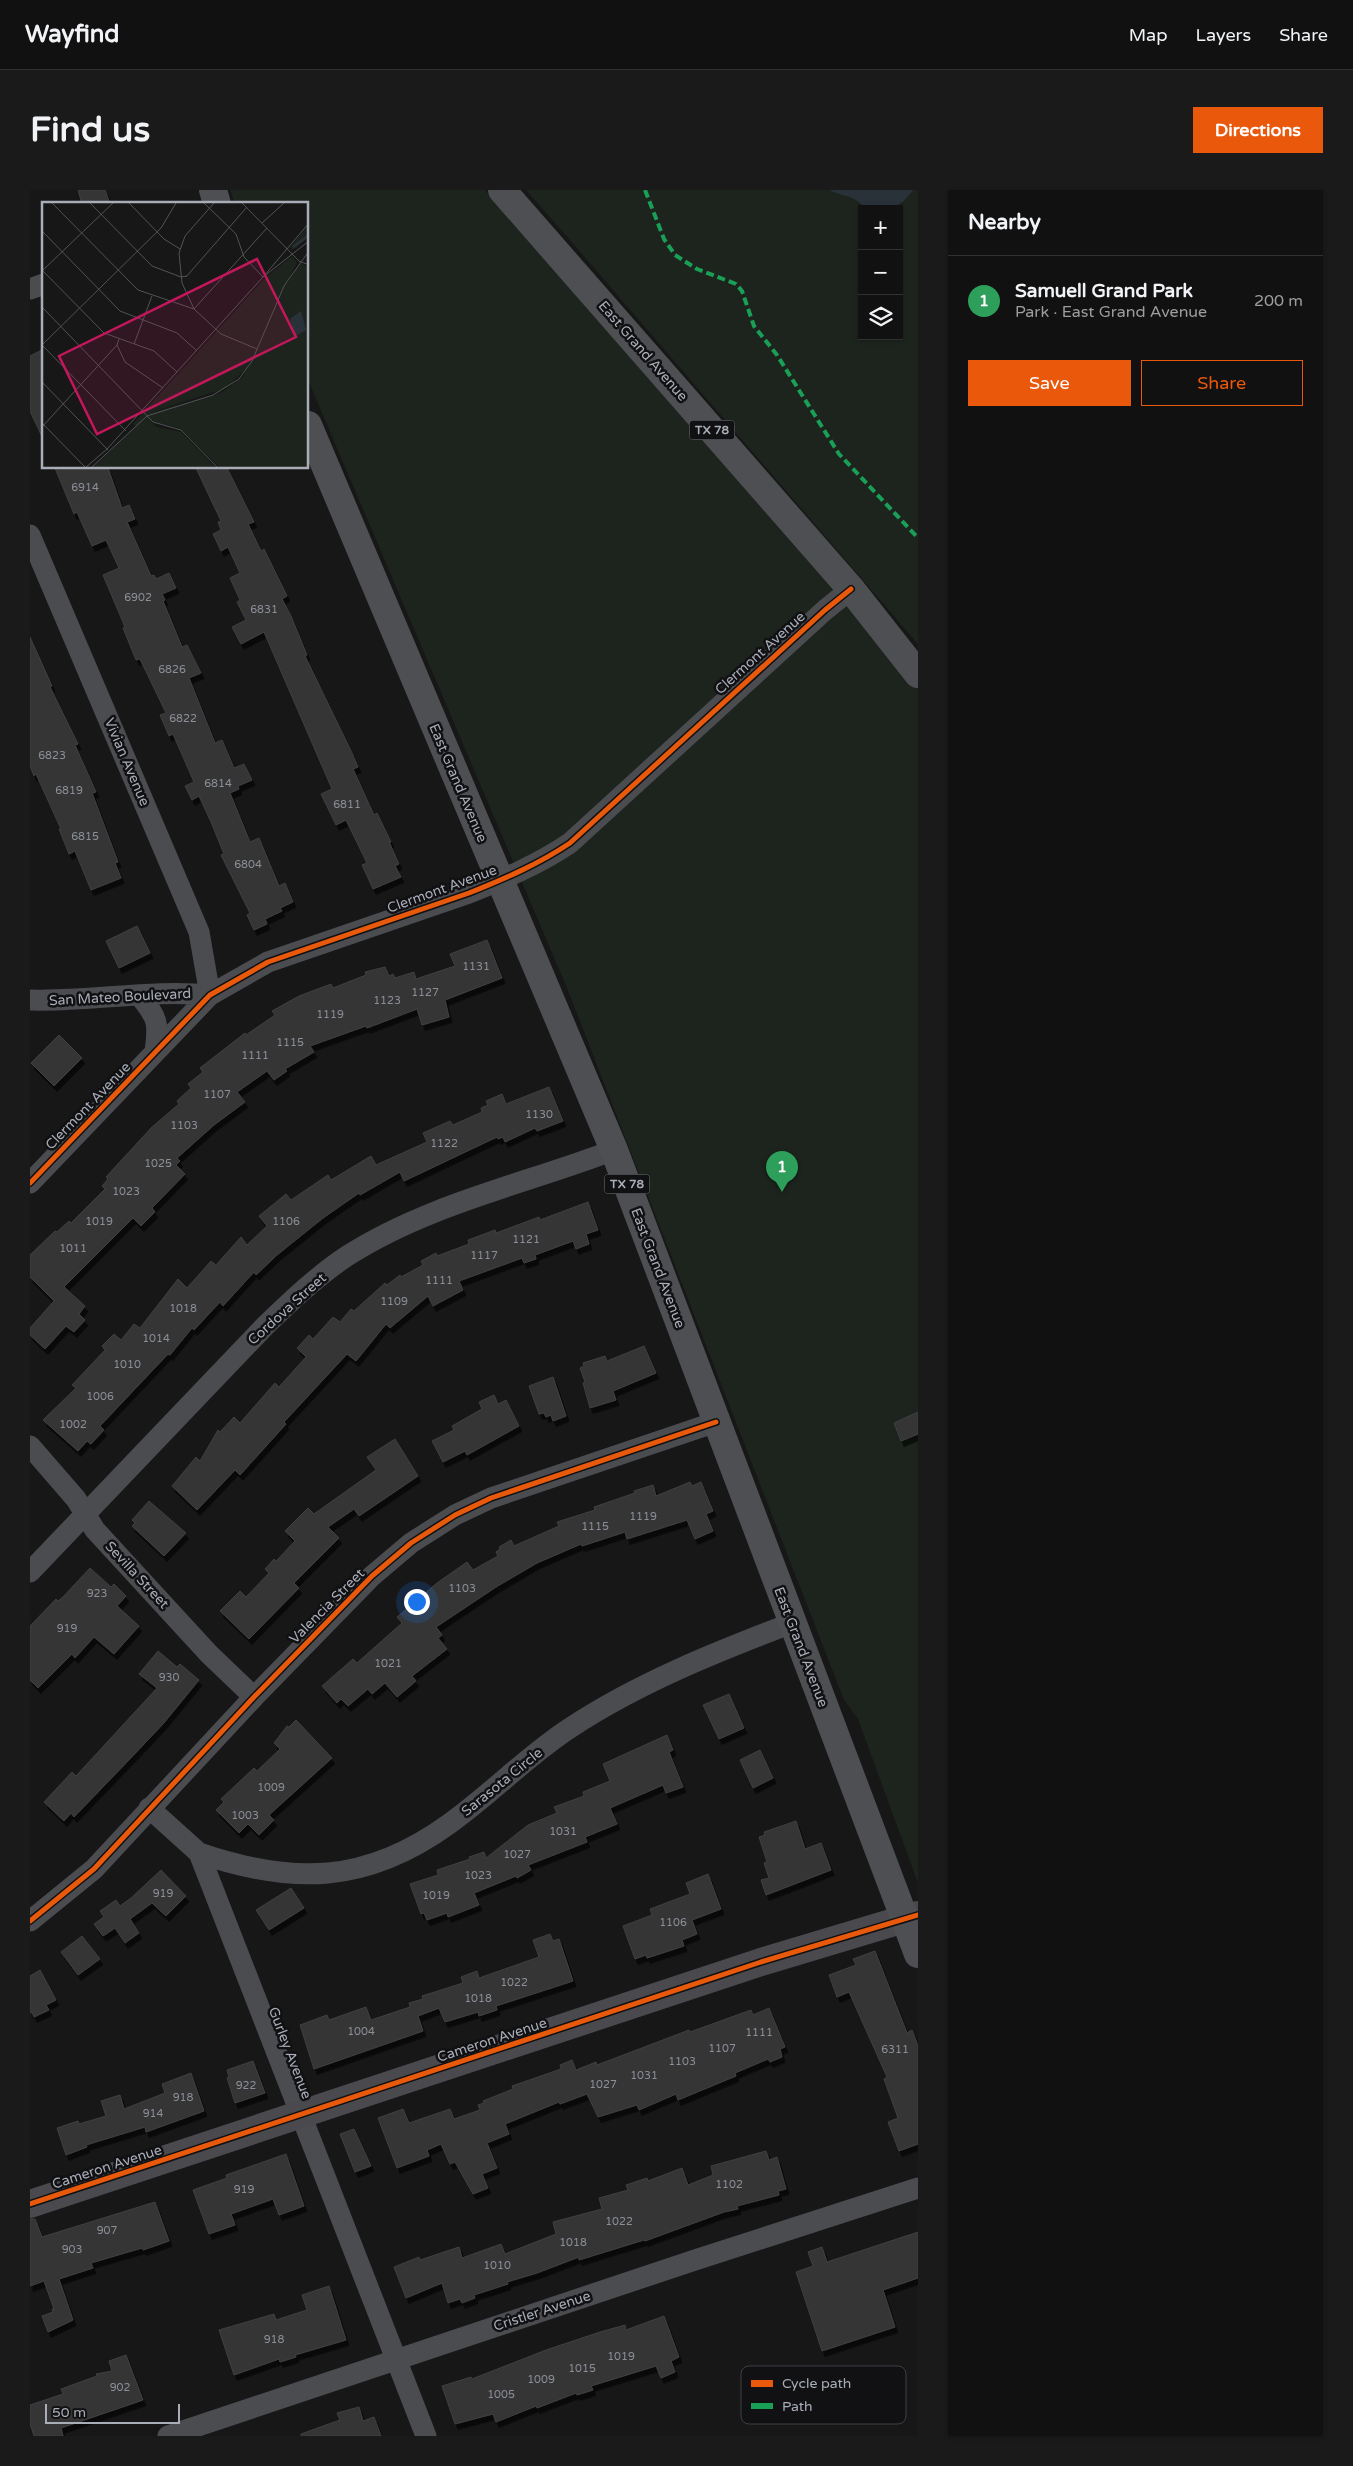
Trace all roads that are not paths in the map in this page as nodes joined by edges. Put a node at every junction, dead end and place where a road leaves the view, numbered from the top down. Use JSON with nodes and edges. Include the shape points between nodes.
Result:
{"nodes":[{"id":1,"x":198,"y":190,"type":"edge"},
{"id":2,"x":502,"y":190,"type":"edge"},
{"id":3,"x":206,"y":202,"type":"edge"},
{"id":4,"x":42,"y":285,"type":"edge"},
{"id":5,"x":30,"y":289,"type":"edge"},
{"id":6,"x":309,"y":427,"type":"edge"},
{"id":7,"x":30,"y":534,"type":"edge"},
{"id":8,"x":850,"y":589,"type":"junction"},
{"id":9,"x":918,"y":674,"type":"edge"},
{"id":10,"x":499,"y":881,"type":"junction"},
{"id":11,"x":210,"y":994,"type":"junction"},
{"id":12,"x":140,"y":996,"type":"junction"},
{"id":13,"x":30,"y":1000,"type":"edge"},
{"id":14,"x":155,"y":1052,"type":"junction"},
{"id":15,"x":614,"y":1150,"type":"junction"},
{"id":16,"x":30,"y":1182,"type":"edge"},
{"id":17,"x":716,"y":1422,"type":"junction"},
{"id":18,"x":30,"y":1446,"type":"edge"},
{"id":19,"x":86,"y":1513,"type":"junction"},
{"id":20,"x":30,"y":1572,"type":"edge"},
{"id":21,"x":792,"y":1623,"type":"junction"},
{"id":22,"x":254,"y":1697,"type":"junction"},
{"id":23,"x":149,"y":1808,"type":"junction"},
{"id":24,"x":199,"y":1853,"type":"junction"},
{"id":25,"x":911,"y":1917,"type":"edge"},
{"id":26,"x":30,"y":1921,"type":"edge"},
{"id":27,"x":918,"y":1954,"type":"edge"},
{"id":28,"x":302,"y":2116,"type":"junction"},
{"id":29,"x":918,"y":2188,"type":"edge"},
{"id":30,"x":30,"y":2204,"type":"edge"},
{"id":31,"x":398,"y":2359,"type":"junction"},
{"id":32,"x":168,"y":2436,"type":"edge"},
{"id":33,"x":426,"y":2436,"type":"edge"}],
"edges":[{"from":1,"to":3,"type":"street"},
{"from":2,"to":8,"type":"main road","name":"East Grand Avenue","number":"TX 78"},
{"from":4,"to":5,"type":"street"},
{"from":6,"to":10,"type":"main road","name":"East Grand Avenue","number":"TX 78"},
{"from":7,"to":11,"type":"street","name":"Vivian Avenue","via":[[200,932]]},
{"from":8,"to":9,"type":"main road","name":"East Grand Avenue","number":"TX 78"},
{"from":8,"to":10,"type":"street","name":"Clermont Avenue","via":[[570,843]]},
{"from":10,"to":11,"type":"street","name":"Clermont Avenue","via":[[268,962]]},
{"from":10,"to":15,"type":"main road","name":"East Grand Avenue","number":"TX 78"},
{"from":11,"to":12,"type":"street","name":"San Mateo Boulevard","via":[[176,991]]},
{"from":11,"to":14,"type":"street","name":"Clermont Avenue"},
{"from":12,"to":13,"type":"street","name":"San Mateo Boulevard"},
{"from":12,"to":14,"type":"street","via":[[155,1016],[158,1030]]},
{"from":14,"to":16,"type":"street","name":"Clermont Avenue"},
{"from":15,"to":17,"type":"main road","name":"East Grand Avenue","number":"TX 78"},
{"from":15,"to":19,"type":"street","name":"Cordova Street","via":[[447,1207],[398,1227],[347,1256],[302,1291],[264,1327]]},
{"from":17,"to":21,"type":"main road","name":"East Grand Avenue","number":"TX 78"},
{"from":17,"to":22,"type":"street","name":"Valencia Street","via":[[528,1484],[455,1515],[411,1543],[372,1576]]},
{"from":18,"to":19,"type":"street","name":"Sevilla Street"},
{"from":19,"to":20,"type":"street","name":"Cordova Street"},
{"from":19,"to":22,"type":"street","name":"Sevilla Street","via":[[95,1530]]},
{"from":21,"to":24,"type":"street","name":"Sarasota Circle","via":[[730,1647],[609,1704],[569,1729],[449,1824],[416,1846],[382,1862],[323,1874],[277,1873],[234,1865]]},
{"from":21,"to":25,"type":"main road","name":"East Grand Avenue","number":"TX 78"},
{"from":22,"to":23,"type":"street","name":"Valencia Street"},
{"from":23,"to":24,"type":"street","name":"Gurley Avenue"},
{"from":23,"to":26,"type":"street","name":"Valencia Street","via":[[94,1869]]},
{"from":24,"to":28,"type":"street","name":"Gurley Avenue"},
{"from":25,"to":27,"type":"main road","name":"East Grand Avenue","number":"TX 78"},
{"from":25,"to":28,"type":"street","name":"Cameron Avenue","via":[[761,1962]]},
{"from":28,"to":30,"type":"street","name":"Cameron Avenue"},
{"from":28,"to":31,"type":"street","name":"Gurley Avenue"},
{"from":29,"to":31,"type":"street","name":"Cristler Avenue"},
{"from":31,"to":32,"type":"street","name":"Cristler Avenue"},
{"from":31,"to":33,"type":"street","name":"Gurley Avenue"}]}
